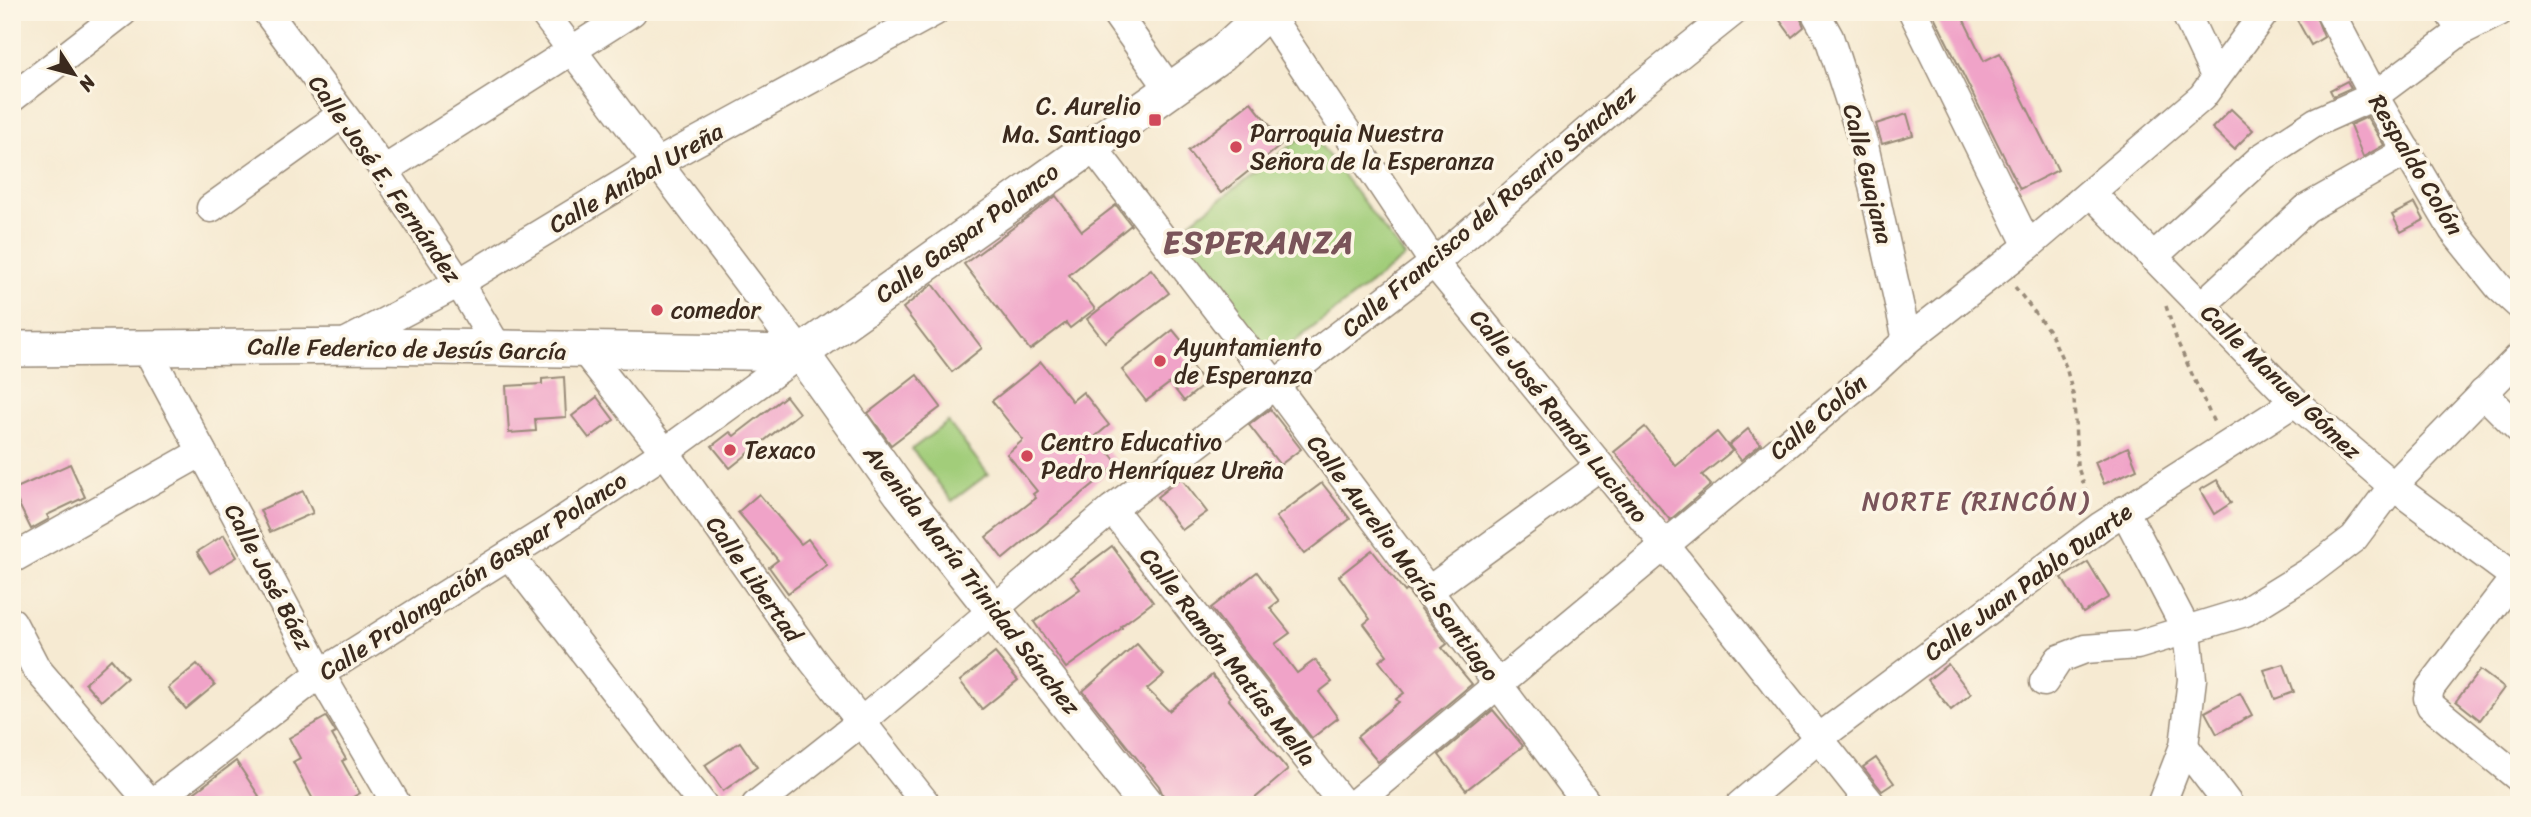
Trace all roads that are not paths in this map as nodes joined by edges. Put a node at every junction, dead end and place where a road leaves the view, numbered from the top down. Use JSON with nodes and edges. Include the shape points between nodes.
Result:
{"nodes":[{"id":1,"x":123,"y":12,"type":"edge"},
{"id":2,"x":267,"y":12,"type":"edge"},
{"id":3,"x":544,"y":12,"type":"edge"},
{"id":4,"x":632,"y":12,"type":"edge"},
{"id":5,"x":934,"y":12,"type":"edge"},
{"id":6,"x":1115,"y":12,"type":"edge"},
{"id":7,"x":1267,"y":12,"type":"edge"},
{"id":8,"x":1733,"y":12,"type":"edge"},
{"id":9,"x":1815,"y":12,"type":"edge"},
{"id":10,"x":1913,"y":12,"type":"edge"},
{"id":11,"x":2185,"y":12,"type":"edge"},
{"id":12,"x":2265,"y":12,"type":"edge"},
{"id":13,"x":2330,"y":12,"type":"edge"},
{"id":14,"x":2499,"y":12,"type":"edge"},
{"id":15,"x":2510,"y":12,"type":"edge"},
{"id":16,"x":2455,"y":22,"type":"edge"},
{"id":17,"x":2519,"y":26,"type":"edge"},
{"id":18,"x":573,"y":52,"type":"junction"},
{"id":19,"x":2216,"y":78,"type":"junction"},
{"id":20,"x":1170,"y":90,"type":"junction"},
{"id":21,"x":2374,"y":96,"type":"junction"},
{"id":22,"x":12,"y":98,"type":"edge"},
{"id":23,"x":342,"y":114,"type":"junction"},
{"id":24,"x":1091,"y":145,"type":"junction"},
{"id":25,"x":2407,"y":151,"type":"junction"},
{"id":26,"x":657,"y":163,"type":"junction"},
{"id":27,"x":384,"y":170,"type":"junction"},
{"id":28,"x":2091,"y":193,"type":"junction"},
{"id":29,"x":211,"y":208,"type":"dead end"},
{"id":30,"x":2028,"y":246,"type":"junction"},
{"id":31,"x":2153,"y":257,"type":"junction"},
{"id":32,"x":1434,"y":263,"type":"junction"},
{"id":33,"x":459,"y":283,"type":"junction"},
{"id":34,"x":2519,"y":304,"type":"edge"},
{"id":35,"x":2201,"y":306,"type":"junction"},
{"id":36,"x":1907,"y":341,"type":"junction"},
{"id":37,"x":339,"y":346,"type":"junction"},
{"id":38,"x":146,"y":348,"type":"junction"},
{"id":39,"x":498,"y":348,"type":"junction"},
{"id":40,"x":12,"y":349,"type":"edge"},
{"id":41,"x":584,"y":350,"type":"junction"},
{"id":42,"x":801,"y":353,"type":"junction"},
{"id":43,"x":2519,"y":357,"type":"edge"},
{"id":44,"x":1274,"y":384,"type":"junction"},
{"id":45,"x":2483,"y":393,"type":"junction"},
{"id":46,"x":2295,"y":402,"type":"junction"},
{"id":47,"x":2519,"y":429,"type":"edge"},
{"id":48,"x":202,"y":452,"type":"junction"},
{"id":49,"x":664,"y":452,"type":"junction"},
{"id":50,"x":1600,"y":466,"type":"junction"},
{"id":51,"x":2393,"y":486,"type":"junction"},
{"id":52,"x":1112,"y":509,"type":"junction"},
{"id":53,"x":2112,"y":518,"type":"junction"},
{"id":54,"x":1665,"y":545,"type":"junction"},
{"id":55,"x":509,"y":555,"type":"junction"},
{"id":56,"x":12,"y":559,"type":"edge"},
{"id":57,"x":2517,"y":578,"type":"edge"},
{"id":58,"x":1428,"y":591,"type":"junction"},
{"id":59,"x":994,"y":608,"type":"junction"},
{"id":60,"x":12,"y":622,"type":"edge"},
{"id":61,"x":2187,"y":631,"type":"junction"},
{"id":62,"x":321,"y":673,"type":"junction"},
{"id":63,"x":2044,"y":682,"type":"dead end"},
{"id":64,"x":1499,"y":685,"type":"junction"},
{"id":65,"x":860,"y":722,"type":"junction"},
{"id":66,"x":1819,"y":738,"type":"junction"},
{"id":67,"x":2184,"y":746,"type":"junction"},
{"id":68,"x":2519,"y":778,"type":"edge"},
{"id":69,"x":151,"y":804,"type":"edge"},
{"id":70,"x":397,"y":805,"type":"edge"},
{"id":71,"x":704,"y":805,"type":"edge"},
{"id":72,"x":756,"y":805,"type":"edge"},
{"id":73,"x":928,"y":805,"type":"edge"},
{"id":74,"x":1147,"y":805,"type":"edge"},
{"id":75,"x":1344,"y":805,"type":"edge"},
{"id":76,"x":1353,"y":805,"type":"edge"},
{"id":77,"x":1588,"y":805,"type":"edge"},
{"id":78,"x":1740,"y":805,"type":"edge"},
{"id":79,"x":1872,"y":805,"type":"edge"},
{"id":80,"x":2161,"y":805,"type":"edge"},
{"id":81,"x":2229,"y":805,"type":"edge"}],
"edges":[{"from":1,"to":22,"type":"street"},
{"from":2,"to":23,"type":"street","name":"Calle José E. Fernández"},
{"from":3,"to":18,"type":"street"},
{"from":4,"to":18,"type":"street"},
{"from":5,"to":26,"type":"street","name":"Calle Aníbal Ureña"},
{"from":6,"to":20,"type":"street"},
{"from":7,"to":20,"type":"main road","name":"Calle Gaspar Polanco","via":[[1221,54]]},
{"from":7,"to":32,"type":"street","name":"Calle José Ramón Luciano"},
{"from":8,"to":32,"type":"street","name":"Calle Francisco del Rosario Sánchez"},
{"from":9,"to":36,"type":"street","name":"Calle Guajana","via":[[1829,37],[1864,145]]},
{"from":10,"to":30,"type":"street"},
{"from":11,"to":19,"type":"street"},
{"from":12,"to":19,"type":"street","name":"Calle Colón"},
{"from":13,"to":21,"type":"street","name":"Respaldo Colón"},
{"from":14,"to":16,"type":"street"},
{"from":15,"to":17,"type":"street"},
{"from":16,"to":21,"type":"street"},
{"from":18,"to":26,"type":"street"},
{"from":18,"to":27,"type":"street"},
{"from":19,"to":28,"type":"street","name":"Calle Colón","via":[[2202,97]]},
{"from":20,"to":24,"type":"main road","name":"Calle Gaspar Polanco"},
{"from":21,"to":25,"type":"street","name":"Respaldo Colón"},
{"from":21,"to":31,"type":"street","via":[[2316,122],[2261,158]]},
{"from":23,"to":27,"type":"street","name":"Calle José E. Fernández"},
{"from":23,"to":29,"type":"street"},
{"from":24,"to":42,"type":"main road","name":"Calle Gaspar Polanco"},
{"from":24,"to":44,"type":"street","name":"Calle Aurelio María Santiago"},
{"from":25,"to":34,"type":"street","name":"Respaldo Colón","via":[[2453,230],[2499,287]]},
{"from":25,"to":35,"type":"street","via":[[2307,208]]},
{"from":26,"to":33,"type":"street","name":"Calle Aníbal Ureña"},
{"from":26,"to":42,"type":"street"},
{"from":27,"to":33,"type":"street","name":"Calle José E. Fernández"},
{"from":28,"to":30,"type":"street","name":"Calle Colón"},
{"from":28,"to":31,"type":"street","name":"Calle Manuel Gómez"},
{"from":30,"to":36,"type":"street","name":"Calle Colón"},
{"from":31,"to":35,"type":"street","name":"Calle Manuel Gómez"},
{"from":32,"to":44,"type":"street","name":"Calle Francisco del Rosario Sánchez"},
{"from":32,"to":50,"type":"street","name":"Calle José Ramón Luciano"},
{"from":33,"to":37,"type":"street","name":"Calle Aníbal Ureña"},
{"from":33,"to":39,"type":"street","name":"Calle José E. Fernández"},
{"from":35,"to":46,"type":"street","name":"Calle Manuel Gómez"},
{"from":36,"to":54,"type":"street","name":"Calle Colón"},
{"from":37,"to":38,"type":"main road","name":"Calle Federico de Jesús García"},
{"from":37,"to":39,"type":"main road","name":"Calle Federico de Jesús García"},
{"from":38,"to":40,"type":"main road","name":"Calle Federico de Jesús García"},
{"from":38,"to":48,"type":"street","name":"Calle José Báez"},
{"from":39,"to":41,"type":"main road","name":"Calle Federico de Jesús García"},
{"from":41,"to":42,"type":"main road","name":"Calle Federico de Jesús García"},
{"from":41,"to":49,"type":"street","name":"Calle Libertad"},
{"from":42,"to":49,"type":"street","name":"Calle Prolongación Gaspar Polanco"},
{"from":42,"to":59,"type":"main road","name":"Avenida María Trinidad Sánchez","via":[[901,493]]},
{"from":43,"to":45,"type":"street"},
{"from":44,"to":52,"type":"street","name":"Calle Francisco del Rosario Sánchez"},
{"from":44,"to":58,"type":"street","name":"Calle Aurelio María Santiago"},
{"from":45,"to":47,"type":"street"},
{"from":45,"to":51,"type":"street"},
{"from":46,"to":51,"type":"street","name":"Calle Manuel Gómez"},
{"from":46,"to":53,"type":"street","name":"Calle Juan Pablo Duarte"},
{"from":48,"to":56,"type":"street"},
{"from":48,"to":62,"type":"street","name":"Calle José Báez"},
{"from":49,"to":55,"type":"street","name":"Calle Prolongación Gaspar Polanco"},
{"from":49,"to":65,"type":"street","name":"Calle Libertad"},
{"from":50,"to":54,"type":"street","name":"Calle José Ramón Luciano"},
{"from":50,"to":58,"type":"street"},
{"from":51,"to":57,"type":"street","name":"Calle Manuel Gómez"},
{"from":51,"to":61,"type":"street","via":[[2354,538],[2308,573],[2245,612]]},
{"from":52,"to":59,"type":"street","name":"Calle Francisco del Rosario Sánchez"},
{"from":52,"to":75,"type":"street","name":"Calle Ramón Matías Mella"},
{"from":53,"to":61,"type":"street"},
{"from":53,"to":66,"type":"street","name":"Calle Juan Pablo Duarte"},
{"from":54,"to":64,"type":"street","name":"Calle Colón"},
{"from":54,"to":66,"type":"street","name":"Calle José Ramón Luciano"},
{"from":55,"to":62,"type":"street","name":"Calle Prolongación Gaspar Polanco"},
{"from":55,"to":71,"type":"street"},
{"from":57,"to":68,"type":"street","via":[[2430,688],[2428,698]]},
{"from":58,"to":64,"type":"street","name":"Calle Aurelio María Santiago"},
{"from":59,"to":65,"type":"street","name":"Calle Francisco del Rosario Sánchez"},
{"from":59,"to":74,"type":"main road","name":"Avenida María Trinidad Sánchez"},
{"from":60,"to":69,"type":"street","via":[[36,668]]},
{"from":61,"to":63,"type":"street","via":[[2137,645],[2085,649],[2059,659]]},
{"from":61,"to":67,"type":"street","via":[[2192,679]]},
{"from":62,"to":69,"type":"street","name":"Calle Prolongación Gaspar Polanco"},
{"from":62,"to":70,"type":"street","name":"Calle José Báez"},
{"from":64,"to":76,"type":"street","name":"Calle Colón"},
{"from":64,"to":77,"type":"street","name":"Calle Aurelio María Santiago"},
{"from":65,"to":72,"type":"street","name":"Calle Francisco del Rosario Sánchez"},
{"from":65,"to":73,"type":"street","name":"Calle Libertad"},
{"from":66,"to":78,"type":"street","name":"Calle Juan Pablo Duarte"},
{"from":66,"to":79,"type":"street","name":"Calle José Ramón Luciano"},
{"from":67,"to":80,"type":"street"},
{"from":67,"to":81,"type":"street"}]}
